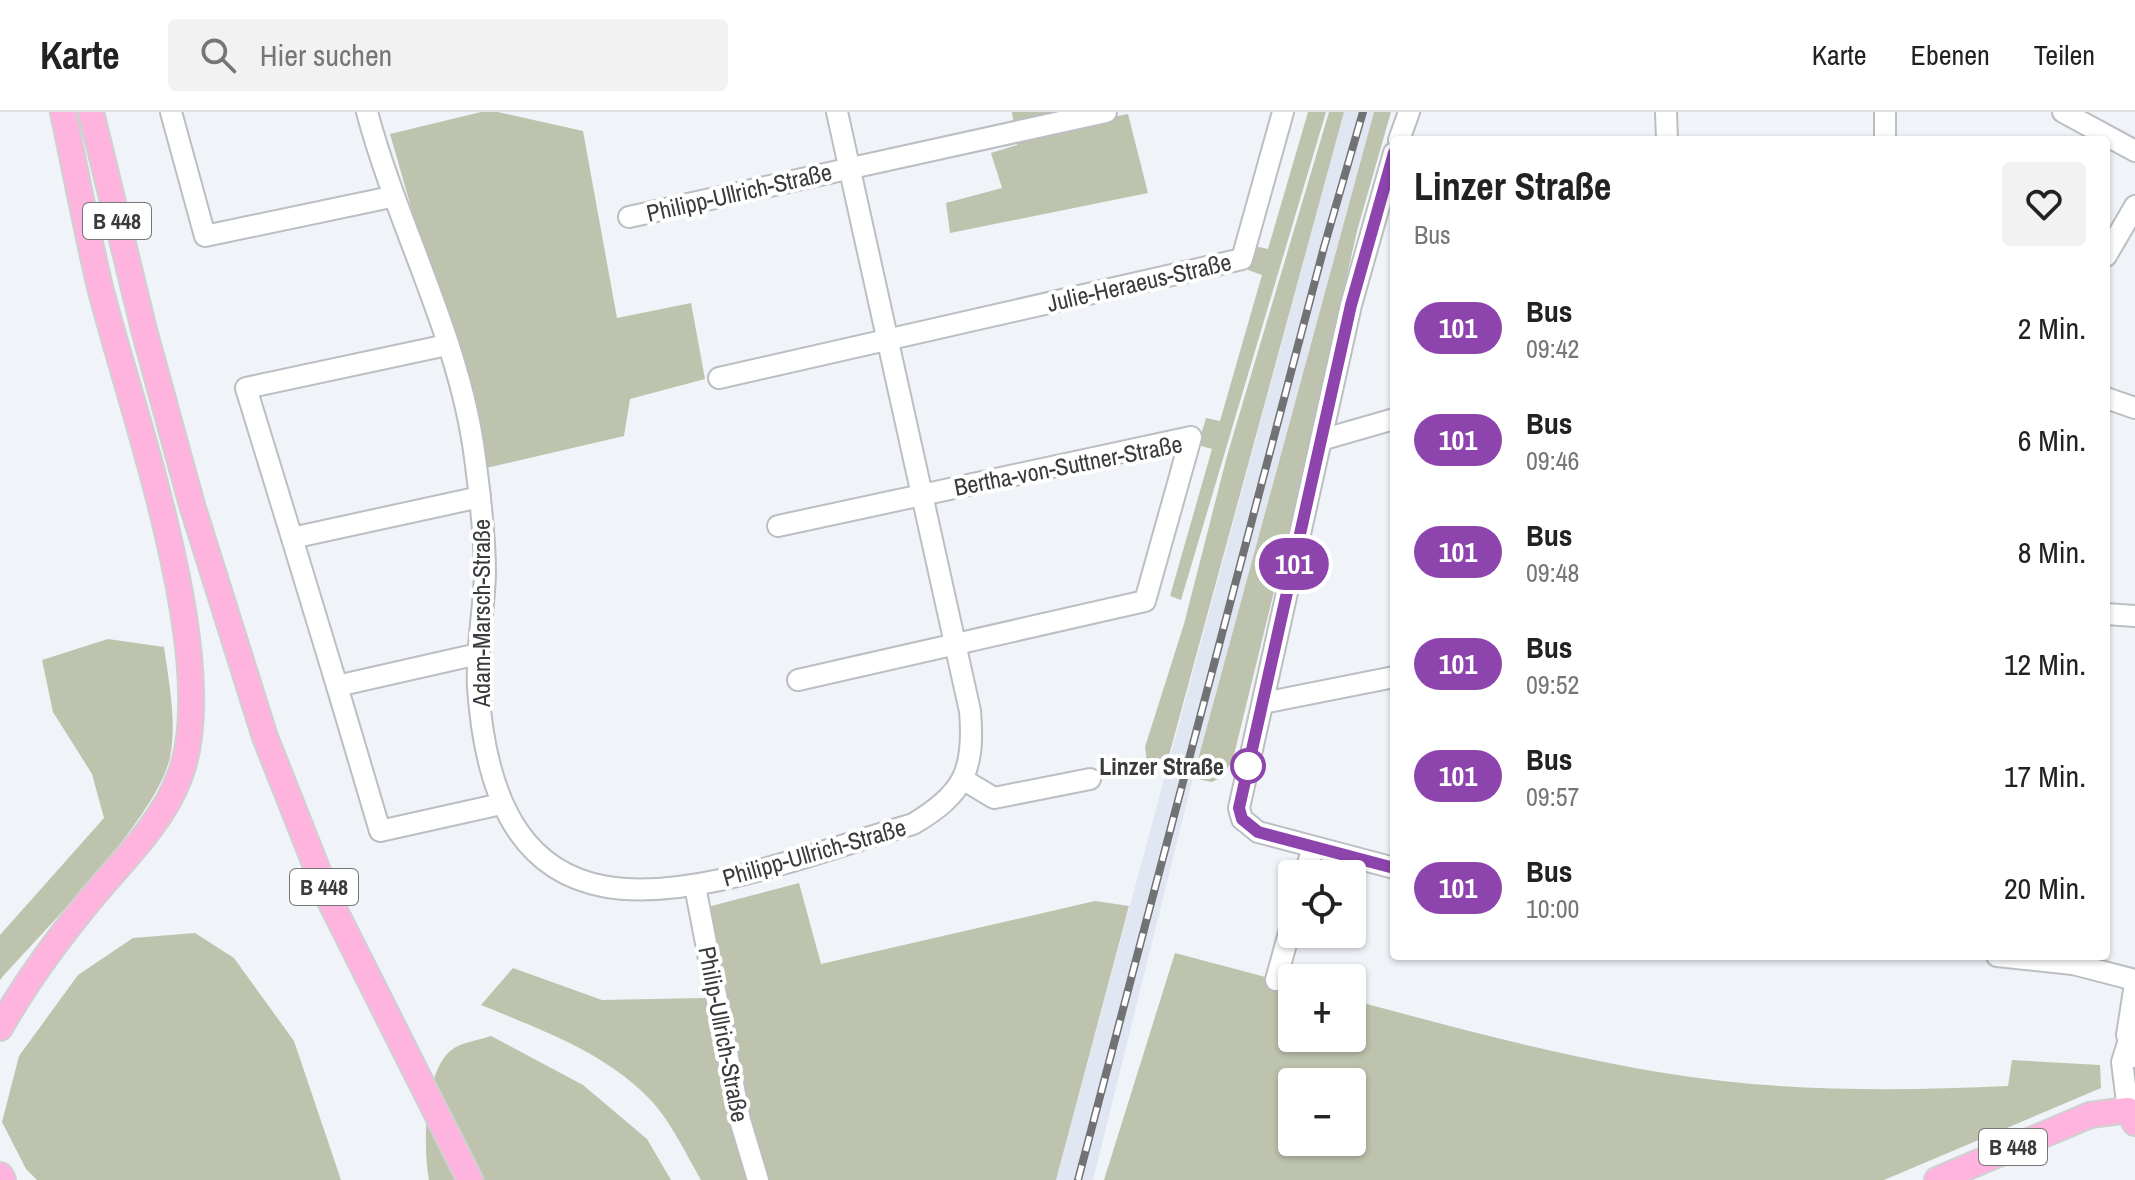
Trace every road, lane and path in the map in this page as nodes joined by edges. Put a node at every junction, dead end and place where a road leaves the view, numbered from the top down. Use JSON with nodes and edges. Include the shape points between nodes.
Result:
{"nodes":[{"id":1,"x":63,"y":112,"type":"edge"},
{"id":2,"x":91,"y":112,"type":"edge"},
{"id":3,"x":171,"y":112,"type":"edge"},
{"id":4,"x":367,"y":112,"type":"edge"},
{"id":5,"x":837,"y":112,"type":"edge"},
{"id":6,"x":1106,"y":112,"type":"edge"},
{"id":7,"x":1283,"y":112,"type":"edge"},
{"id":8,"x":1409,"y":112,"type":"edge"},
{"id":9,"x":1666,"y":112,"type":"edge"},
{"id":10,"x":1885,"y":112,"type":"edge"},
{"id":11,"x":2063,"y":112,"type":"edge"},
{"id":12,"x":1400,"y":136,"type":"edge"},
{"id":13,"x":1667,"y":136,"type":"edge"},
{"id":14,"x":1885,"y":136,"type":"edge"},
{"id":15,"x":2107,"y":136,"type":"edge"},
{"id":16,"x":2110,"y":137,"type":"edge"},
{"id":17,"x":2135,"y":151,"type":"edge"},
{"id":18,"x":850,"y":167,"type":"junction"},
{"id":19,"x":1390,"y":179,"type":"edge"},
{"id":20,"x":391,"y":197,"type":"junction"},
{"id":21,"x":1386,"y":205,"type":"edge"},
{"id":22,"x":2135,"y":206,"type":"edge"},
{"id":23,"x":629,"y":217,"type":"dead end"},
{"id":24,"x":2110,"y":249,"type":"edge"},
{"id":25,"x":888,"y":339,"type":"junction"},
{"id":26,"x":447,"y":345,"type":"junction"},
{"id":27,"x":719,"y":378,"type":"dead end"},
{"id":28,"x":2110,"y":399,"type":"edge"},
{"id":29,"x":2135,"y":408,"type":"edge"},
{"id":30,"x":1390,"y":420,"type":"edge"},
{"id":31,"x":1321,"y":440,"type":"junction"},
{"id":32,"x":921,"y":493,"type":"junction"},
{"id":33,"x":480,"y":497,"type":"junction"},
{"id":34,"x":778,"y":526,"type":"dead end"},
{"id":35,"x":292,"y":538,"type":"junction"},
{"id":36,"x":2110,"y":614,"type":"edge"},
{"id":37,"x":2135,"y":616,"type":"edge"},
{"id":38,"x":955,"y":644,"type":"junction"},
{"id":39,"x":478,"y":654,"type":"junction"},
{"id":40,"x":1390,"y":678,"type":"edge"},
{"id":41,"x":798,"y":680,"type":"dead end"},
{"id":42,"x":337,"y":686,"type":"junction"},
{"id":43,"x":1263,"y":703,"type":"junction"},
{"id":44,"x":1090,"y":779,"type":"dead end"},
{"id":45,"x":964,"y":780,"type":"junction"},
{"id":46,"x":501,"y":804,"type":"junction"},
{"id":47,"x":1313,"y":847,"type":"junction"},
{"id":48,"x":1309,"y":860,"type":"edge"},
{"id":49,"x":1390,"y":867,"type":"edge"},
{"id":50,"x":695,"y":886,"type":"junction"},
{"id":51,"x":1285,"y":948,"type":"edge"},
{"id":52,"x":2035,"y":960,"type":"edge"},
{"id":53,"x":1276,"y":980,"type":"dead end"},
{"id":54,"x":2135,"y":982,"type":"edge"},
{"id":55,"x":0,"y":1028,"type":"edge"},
{"id":56,"x":2131,"y":1043,"type":"edge"},
{"id":57,"x":2132,"y":1116,"type":"edge"},
{"id":58,"x":470,"y":1180,"type":"edge"},
{"id":59,"x":758,"y":1180,"type":"edge"},
{"id":60,"x":1937,"y":1180,"type":"edge"}],
"edges":[{"from":1,"to":55,"type":"main road","number":"B 448","via":[[99,283],[176,581],[188,651],[189,734],[180,778],[163,809],[41,960]]},
{"from":2,"to":58,"type":"main road","number":"B 448","via":[[160,388],[270,750],[329,899]]},
{"from":3,"to":20,"type":"street","via":[[205,236]]},
{"from":4,"to":20,"type":"street","name":"Adam-Marsch-Straße"},
{"from":5,"to":18,"type":"street","name":"Philipp-Ullrich-Straße"},
{"from":6,"to":18,"type":"street"},
{"from":7,"to":25,"type":"street","name":"Julie-Heraeus-Straße","via":[[1242,259]]},
{"from":8,"to":12,"type":"street"},
{"from":9,"to":13,"type":"street"},
{"from":10,"to":14,"type":"street"},
{"from":11,"to":15,"type":"street"},
{"from":16,"to":17,"type":"street"},
{"from":18,"to":23,"type":"street","name":"Philipp-Ullrich-Straße"},
{"from":18,"to":25,"type":"street","name":"Philipp-Ullrich-Straße"},
{"from":19,"to":21,"type":"street"},
{"from":20,"to":26,"type":"street","name":"Adam-Marsch-Straße"},
{"from":21,"to":31,"type":"street"},
{"from":22,"to":24,"type":"street"},
{"from":25,"to":27,"type":"street"},
{"from":25,"to":32,"type":"street","name":"Philipp-Ullrich-Straße"},
{"from":26,"to":33,"type":"street","name":"Adam-Marsch-Straße","via":[[462,390]]},
{"from":26,"to":35,"type":"street","via":[[246,388]]},
{"from":28,"to":29,"type":"street"},
{"from":30,"to":31,"type":"street"},
{"from":31,"to":43,"type":"street"},
{"from":32,"to":34,"type":"street"},
{"from":32,"to":38,"type":"street","name":"Philipp-Ullrich-Straße"},
{"from":32,"to":38,"type":"street","name":"Bertha-von-Suttner-Straße","via":[[1191,437],[1145,601]]},
{"from":33,"to":35,"type":"street"},
{"from":33,"to":39,"type":"street","name":"Adam-Marsch-Straße","via":[[485,573]]},
{"from":35,"to":42,"type":"street"},
{"from":36,"to":37,"type":"street"},
{"from":38,"to":41,"type":"street"},
{"from":38,"to":45,"type":"street","name":"Philipp-Ullrich-Straße","via":[[973,746]]},
{"from":39,"to":42,"type":"street"},
{"from":39,"to":46,"type":"street","name":"Adam-Marsch-Straße","via":[[486,748]]},
{"from":40,"to":43,"type":"street"},
{"from":42,"to":46,"type":"street","via":[[380,831]]},
{"from":43,"to":47,"type":"street","via":[[1239,808],[1242,819],[1258,832]]},
{"from":44,"to":45,"type":"street","via":[[994,798]]},
{"from":45,"to":50,"type":"street","name":"Philipp-Ullrich-Straße","via":[[943,807],[913,824]]},
{"from":46,"to":50,"type":"street","name":"Adam-Marsch-Straße","via":[[532,848],[579,881],[639,891]]},
{"from":47,"to":48,"type":"street"},
{"from":47,"to":49,"type":"street"},
{"from":50,"to":59,"type":"street","name":"Philip-Ullrich-Straße","via":[[740,1120]]},
{"from":51,"to":53,"type":"street"},
{"from":52,"to":54,"type":"street","via":[[2073,964]]},
{"from":54,"to":56,"type":"street"},
{"from":56,"to":57,"type":"street","via":[[2122,1062]]},
{"from":57,"to":60,"type":"main road","number":"B 448","via":[[2090,1115]]}]}
